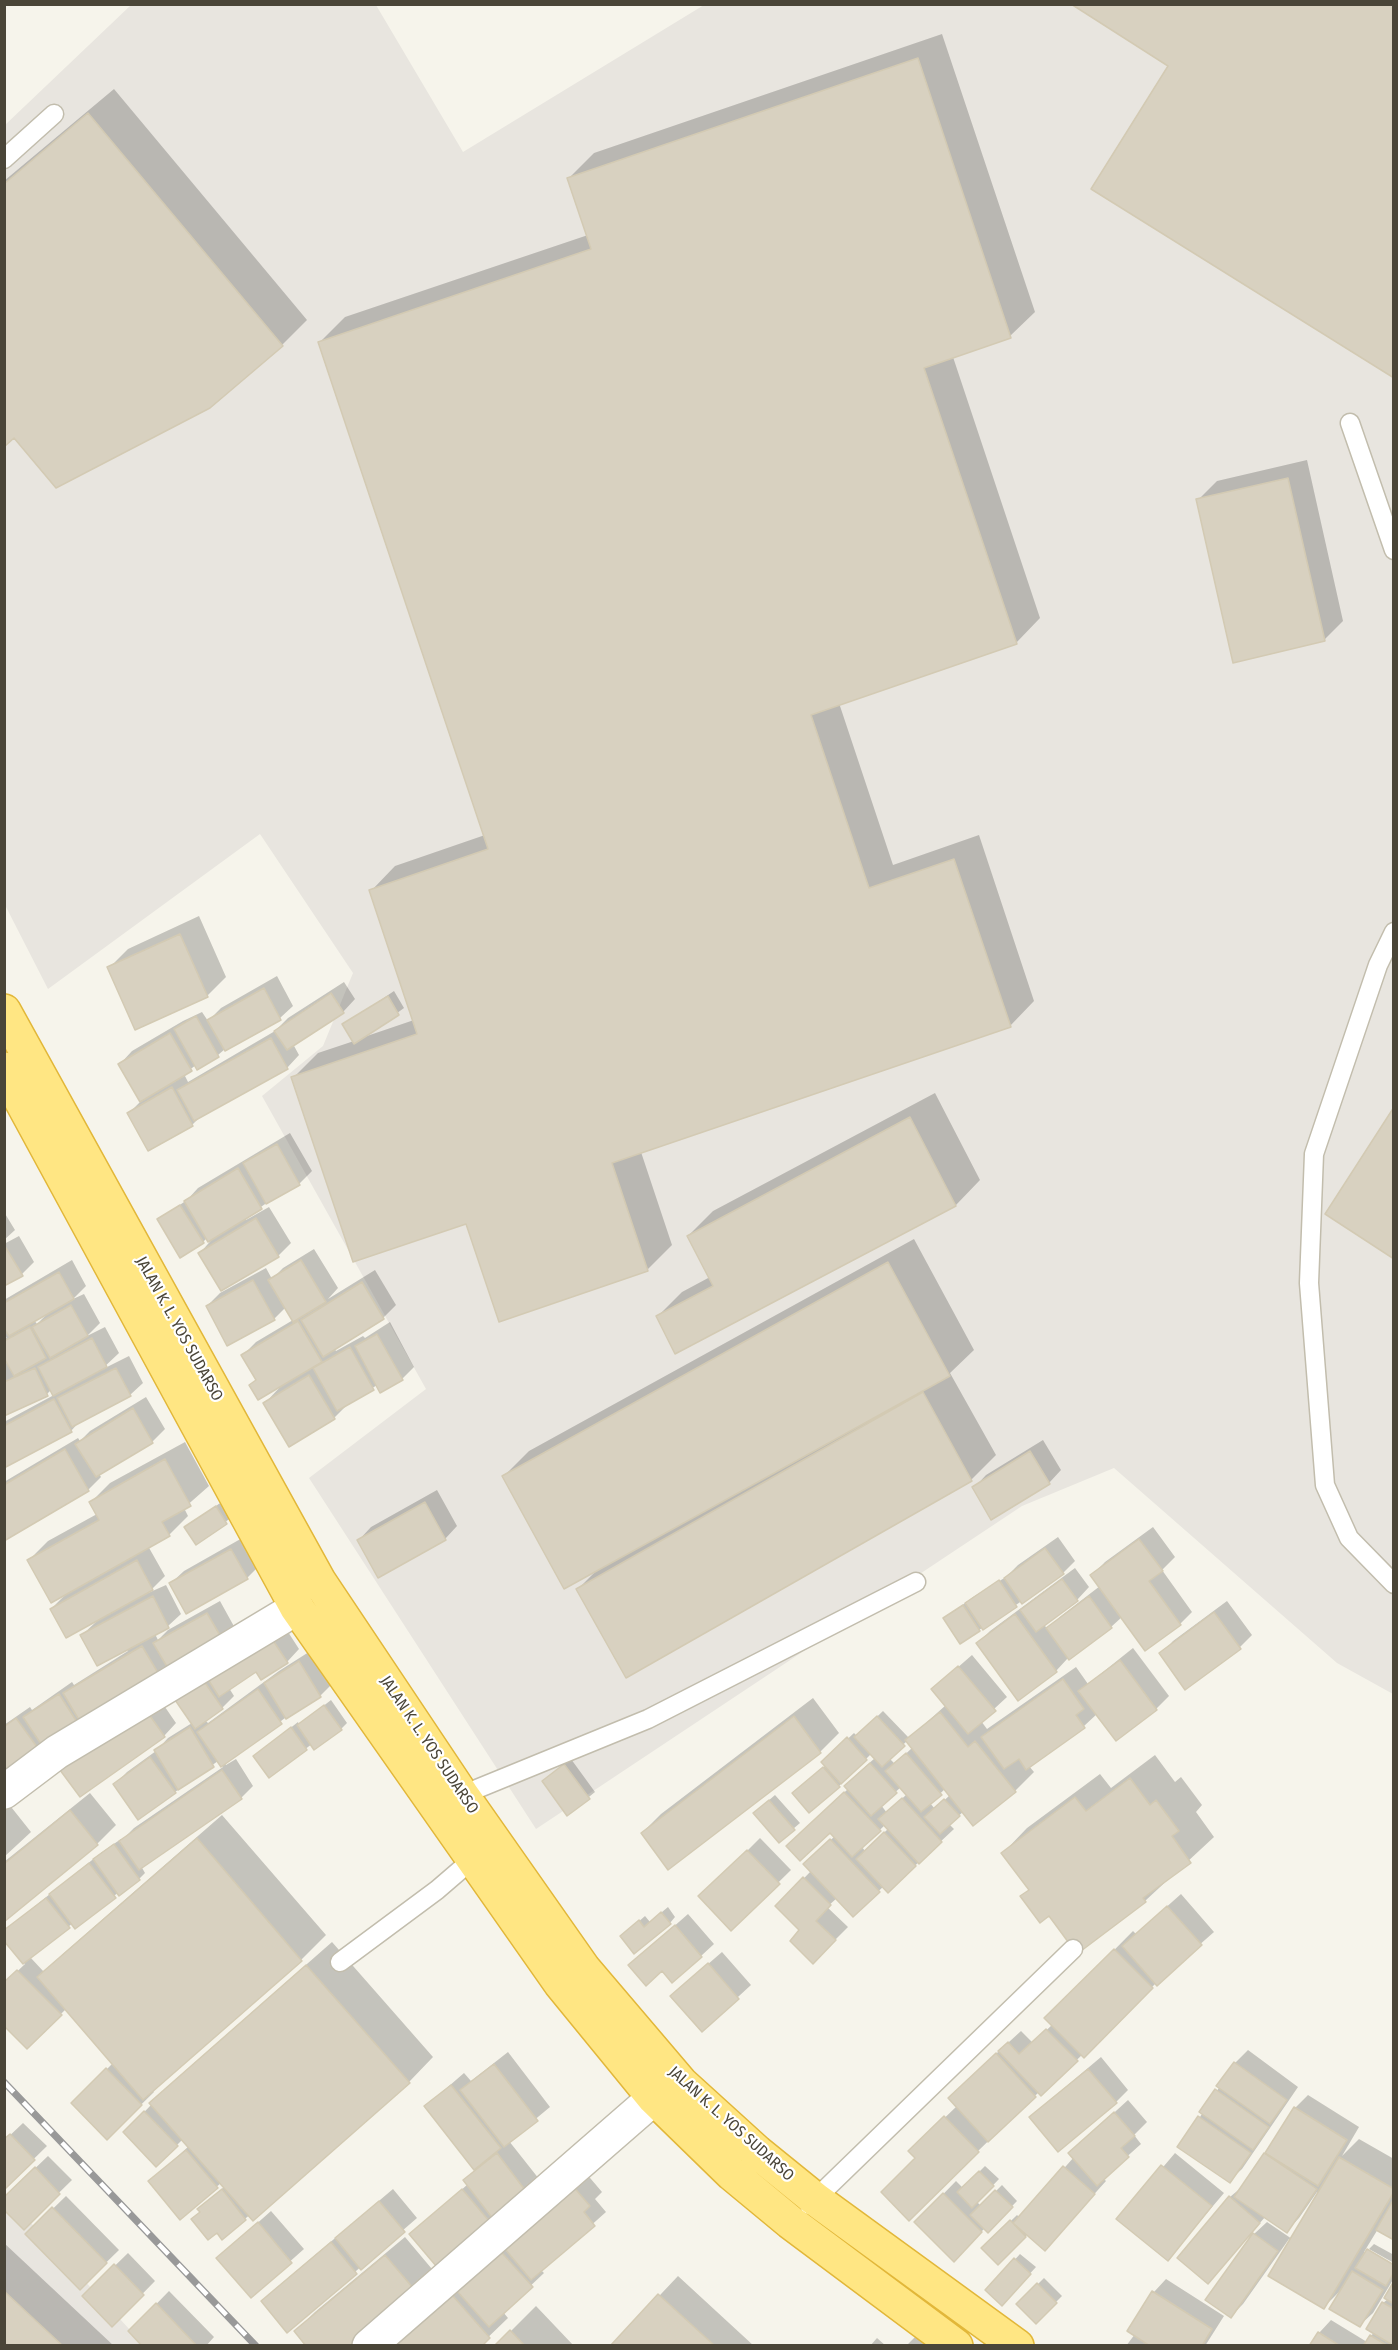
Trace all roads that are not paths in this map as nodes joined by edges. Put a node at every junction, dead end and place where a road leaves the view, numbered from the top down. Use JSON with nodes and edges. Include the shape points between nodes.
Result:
{"nodes":[{"id":1,"x":54,"y":114,"type":"dead end"},
{"id":2,"x":4,"y":159,"type":"edge"},
{"id":3,"x":1350,"y":423,"type":"dead end"},
{"id":4,"x":1394,"y":550,"type":"edge"},
{"id":5,"x":1394,"y":932,"type":"edge"},
{"id":6,"x":4,"y":1011,"type":"edge"},
{"id":7,"x":4,"y":1069,"type":"edge"},
{"id":8,"x":916,"y":1582,"type":"dead end"},
{"id":9,"x":1394,"y":1584,"type":"edge"},
{"id":10,"x":297,"y":1608,"type":"junction"},
{"id":11,"x":4,"y":1792,"type":"edge"},
{"id":12,"x":462,"y":1795,"type":"junction"},
{"id":13,"x":473,"y":1859,"type":"junction"},
{"id":14,"x":1073,"y":1949,"type":"dead end"},
{"id":15,"x":340,"y":1962,"type":"dead end"},
{"id":16,"x":654,"y":2098,"type":"junction"},
{"id":17,"x":815,"y":2199,"type":"junction"},
{"id":18,"x":790,"y":2222,"type":"junction"},
{"id":19,"x":369,"y":2346,"type":"edge"},
{"id":20,"x":956,"y":2346,"type":"edge"},
{"id":21,"x":1017,"y":2346,"type":"edge"}],
"edges":[{"from":1,"to":2,"type":"lane"},
{"from":3,"to":4,"type":"lane"},
{"from":5,"to":9,"type":"lane","via":[[1378,965],[1314,1154],[1309,1283],[1326,1485],[1349,1538]]},
{"from":6,"to":12,"type":"highway","name":"JALAN K. L. YOS SUDARSO","via":[[319,1581]]},
{"from":7,"to":10,"type":"highway","name":"JALAN K. L. YOS SUDARSO"},
{"from":8,"to":12,"type":"lane","via":[[648,1719]]},
{"from":10,"to":11,"type":"street","via":[[57,1752]]},
{"from":10,"to":13,"type":"highway","name":"JALAN K. L. YOS SUDARSO"},
{"from":12,"to":17,"type":"highway","name":"JALAN K. L. YOS SUDARSO","via":[[584,1969],[681,2083]]},
{"from":13,"to":15,"type":"lane"},
{"from":13,"to":16,"type":"highway","name":"JALAN K. L. YOS SUDARSO","via":[[560,1983]]},
{"from":14,"to":17,"type":"lane"},
{"from":16,"to":18,"type":"highway","name":"JALAN K. L. YOS SUDARSO","via":[[732,2174]]},
{"from":16,"to":19,"type":"street"},
{"from":17,"to":18,"type":"lane"},
{"from":17,"to":21,"type":"highway","name":"JALAN K. L. YOS SUDARSO"},
{"from":18,"to":20,"type":"highway","name":"JALAN K. L. YOS SUDARSO"}]}
